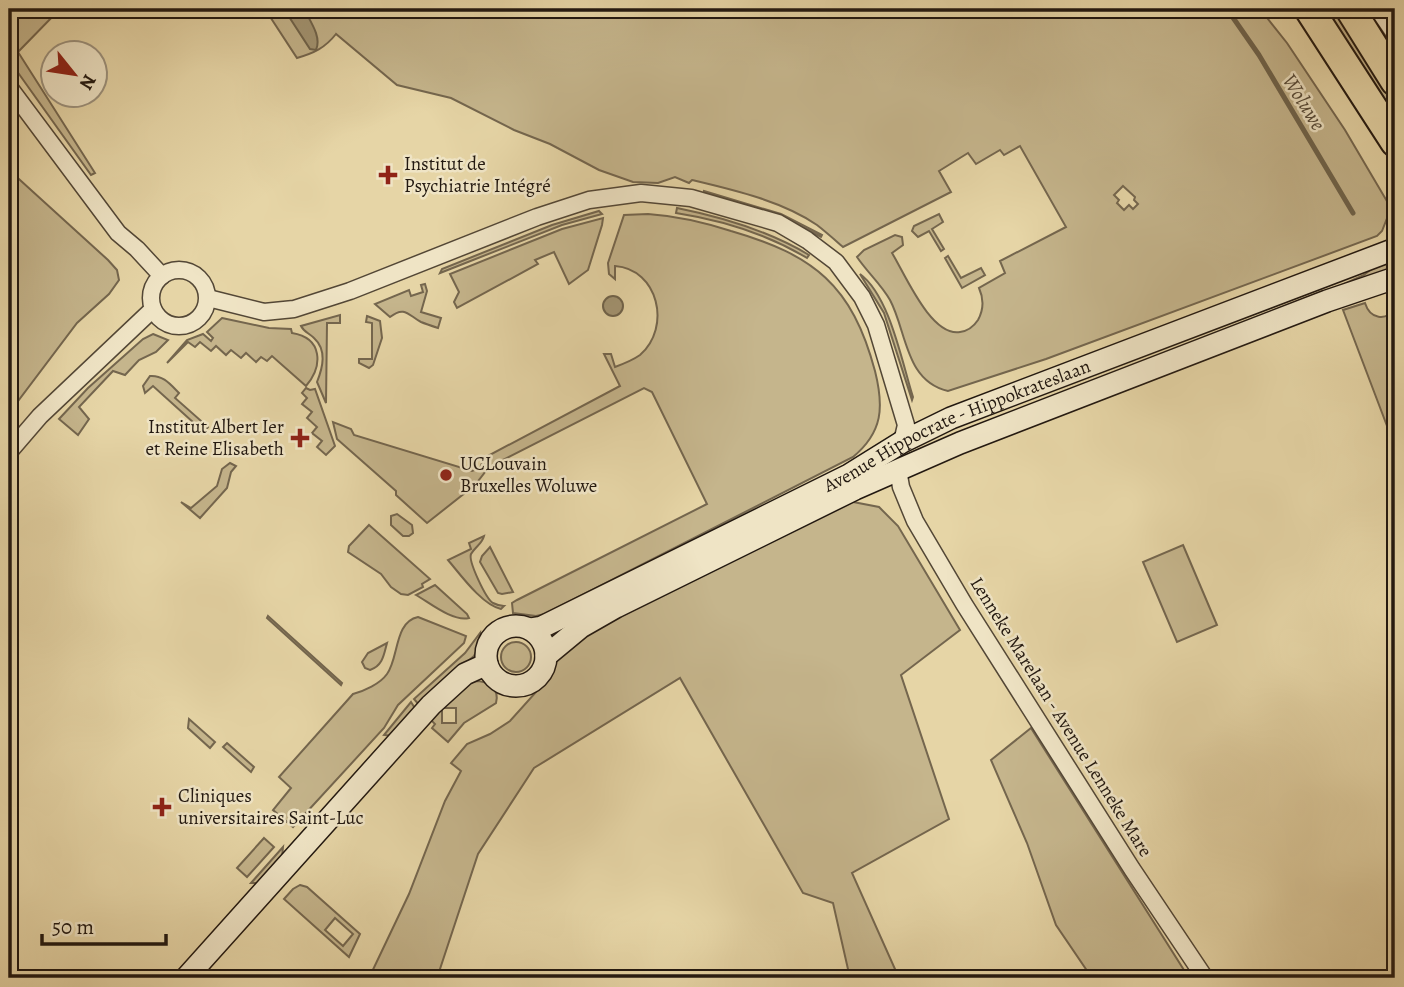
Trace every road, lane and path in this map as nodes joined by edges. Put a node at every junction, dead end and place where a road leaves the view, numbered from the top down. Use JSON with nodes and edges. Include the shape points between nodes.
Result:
{"nodes":[{"id":1,"x":1309,"y":9,"type":"edge"},
{"id":2,"x":1350,"y":9,"type":"edge"},
{"id":3,"x":1378,"y":9,"type":"edge"},
{"id":4,"x":1395,"y":34,"type":"edge"},
{"id":5,"x":1395,"y":80,"type":"edge"},
{"id":6,"x":9,"y":88,"type":"edge"},
{"id":7,"x":1395,"y":142,"type":"edge"},
{"id":8,"x":1395,"y":249,"type":"edge"},
{"id":9,"x":162,"y":276,"type":"junction"},
{"id":10,"x":1395,"y":278,"type":"edge"},
{"id":11,"x":208,"y":298,"type":"junction"},
{"id":12,"x":153,"y":309,"type":"junction"},
{"id":13,"x":902,"y":442,"type":"junction"},
{"id":14,"x":9,"y":452,"type":"edge"},
{"id":15,"x":898,"y":470,"type":"junction"},
{"id":16,"x":530,"y":629,"type":"junction"},
{"id":17,"x":546,"y":656,"type":"junction"},
{"id":18,"x":487,"y":664,"type":"junction"},
{"id":19,"x":186,"y":978,"type":"edge"},
{"id":20,"x":1205,"y":978,"type":"edge"}],
"edges":[{"from":1,"to":7,"type":"highway"},
{"from":2,"to":5,"type":"highway"},
{"from":3,"to":4,"type":"street"},
{"from":6,"to":9,"type":"street","via":[[118,233]]},
{"from":8,"to":13,"type":"street","name":"Avenue Hippocrate - Hippokrateslaan","via":[[956,415]]},
{"from":9,"to":11,"type":"street","via":[[188,271],[202,281]]},
{"from":9,"to":12,"type":"street","via":[[151,295]]},
{"from":10,"to":15,"type":"street","name":"Avenue Hippocrate - Hippokrateslaan"},
{"from":11,"to":12,"type":"street","via":[[201,316],[185,326],[166,323]]},
{"from":11,"to":13,"type":"street","via":[[264,312],[294,309],[589,200],[641,193],[691,198],[778,223],[836,262],[876,325],[906,425]]},
{"from":12,"to":14,"type":"street","via":[[40,416]]},
{"from":13,"to":15,"type":"street"},
{"from":13,"to":16,"type":"street","name":"Avenue Hippocrate - Hippokrateslaan","via":[[849,475]]},
{"from":15,"to":17,"type":"street","name":"Avenue Hippocrate - Hippokrateslaan","via":[[616,607]]},
{"from":15,"to":20,"type":"street","name":"Lenneke Marelaan - Avenue Lenneke Mare","via":[[915,521],[964,604]]},
{"from":16,"to":17,"type":"street","via":[[542,640]]},
{"from":16,"to":18,"type":"street","name":"Avenue Hippocrate - Hippokrateslaan","via":[[514,626],[499,631],[488,646]]},
{"from":17,"to":18,"type":"street","name":"Avenue Hippocrate - Hippokrateslaan","via":[[535,680],[520,686],[501,682]]},
{"from":18,"to":19,"type":"street","via":[[465,674],[431,705]]}]}
